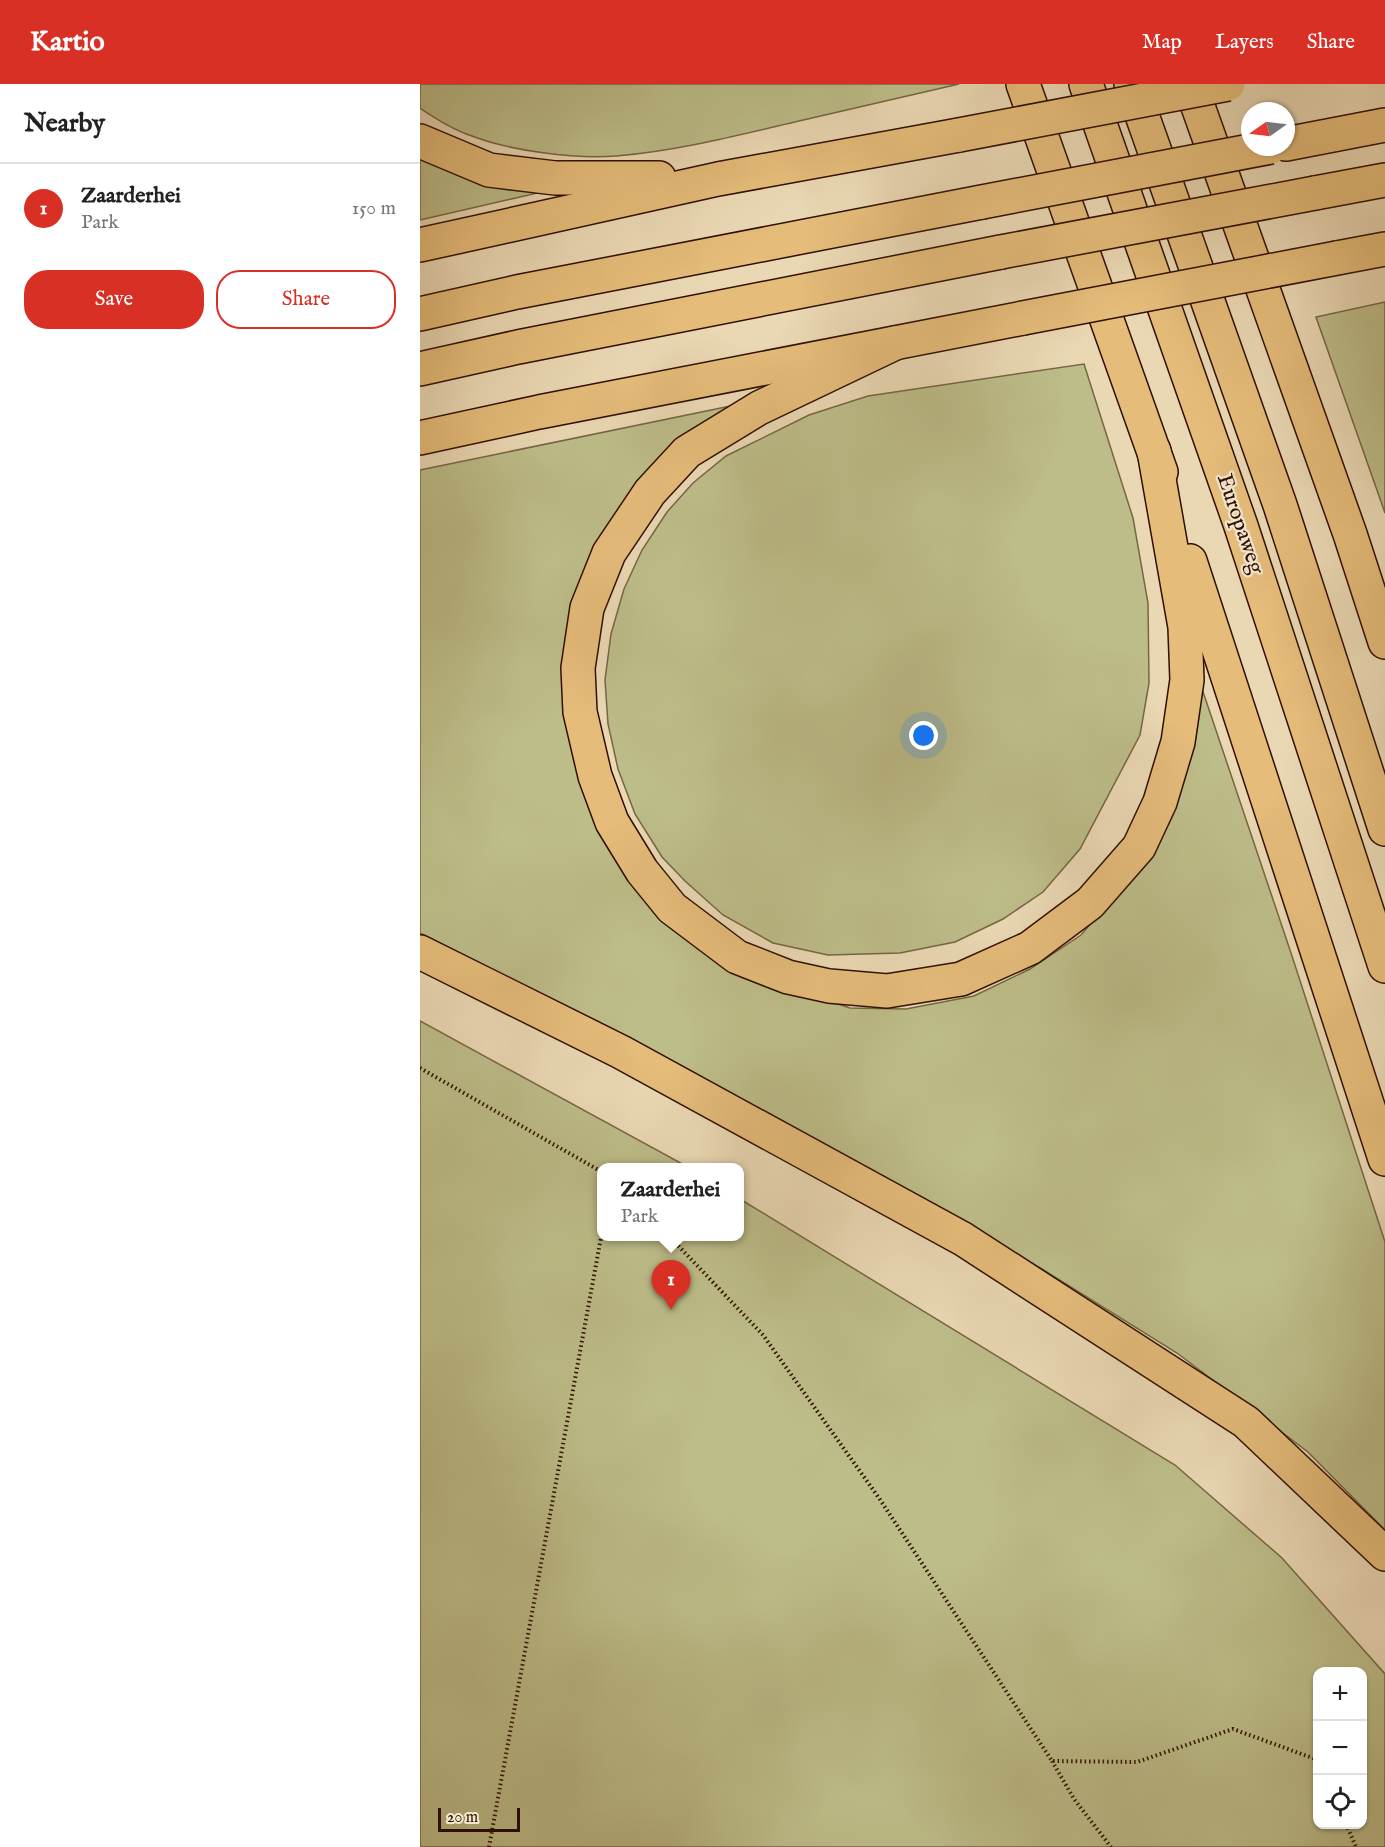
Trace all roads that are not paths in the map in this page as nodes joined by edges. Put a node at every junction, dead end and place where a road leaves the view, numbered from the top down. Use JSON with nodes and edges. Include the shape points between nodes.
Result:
{"nodes":[{"id":1,"x":1023,"y":84,"type":"edge"},
{"id":2,"x":1086,"y":84,"type":"edge"},
{"id":3,"x":1131,"y":84,"type":"edge"},
{"id":4,"x":1190,"y":84,"type":"edge"},
{"id":5,"x":1228,"y":84,"type":"edge"},
{"id":6,"x":1385,"y":125,"type":"edge"},
{"id":7,"x":420,"y":141,"type":"edge"},
{"id":8,"x":1295,"y":142,"type":"edge"},
{"id":9,"x":1241,"y":152,"type":"edge"},
{"id":10,"x":718,"y":179,"type":"junction"},
{"id":11,"x":1385,"y":180,"type":"edge"},
{"id":12,"x":420,"y":244,"type":"edge"},
{"id":13,"x":1385,"y":249,"type":"edge"},
{"id":14,"x":420,"y":314,"type":"edge"},
{"id":15,"x":895,"y":343,"type":"junction"},
{"id":16,"x":420,"y":369,"type":"edge"},
{"id":17,"x":420,"y":438,"type":"edge"},
{"id":18,"x":1154,"y":451,"type":"junction"},
{"id":19,"x":1350,"y":534,"type":"junction"},
{"id":20,"x":1385,"y":598,"type":"edge"},
{"id":21,"x":1385,"y":642,"type":"edge"},
{"id":22,"x":1385,"y":829,"type":"edge"},
{"id":23,"x":420,"y":952,"type":"edge"},
{"id":24,"x":1385,"y":966,"type":"edge"},
{"id":25,"x":1385,"y":1159,"type":"edge"},
{"id":26,"x":1385,"y":1554,"type":"edge"}],
"edges":[{"from":1,"to":18,"type":"highway"},
{"from":2,"to":24,"type":"highway","name":"Europaweg","via":[[1237,515]]},
{"from":3,"to":22,"type":"highway","name":"Europaweg","via":[[1280,505]]},
{"from":4,"to":19,"type":"highway"},
{"from":5,"to":10,"type":"highway","bridge":true},
{"from":6,"to":8,"type":"highway"},
{"from":7,"to":10,"type":"highway","via":[[489,170],[555,178]]},
{"from":9,"to":14,"type":"highway","bridge":true,"via":[[516,292]]},
{"from":10,"to":12,"type":"highway"},
{"from":11,"to":16,"type":"highway","bridge":true,"via":[[1001,252]]},
{"from":13,"to":15,"type":"highway","bridge":true},
{"from":15,"to":17,"type":"highway"},
{"from":15,"to":18,"type":"highway","via":[[759,408],[687,452],[650,492],[609,553],[587,608],[578,668],[580,712],[595,776],[612,822],[642,871],[672,908],[737,957],[788,977],[829,986],[887,991],[961,979],[1030,948],[1090,903],[1139,847],[1160,802],[1178,742],[1187,680],[1185,627]]},
{"from":18,"to":25,"type":"highway"},
{"from":19,"to":20,"type":"highway"},
{"from":19,"to":21,"type":"highway"},
{"from":23,"to":26,"type":"highway","via":[[621,1052],[963,1239],[1246,1422]]}]}
